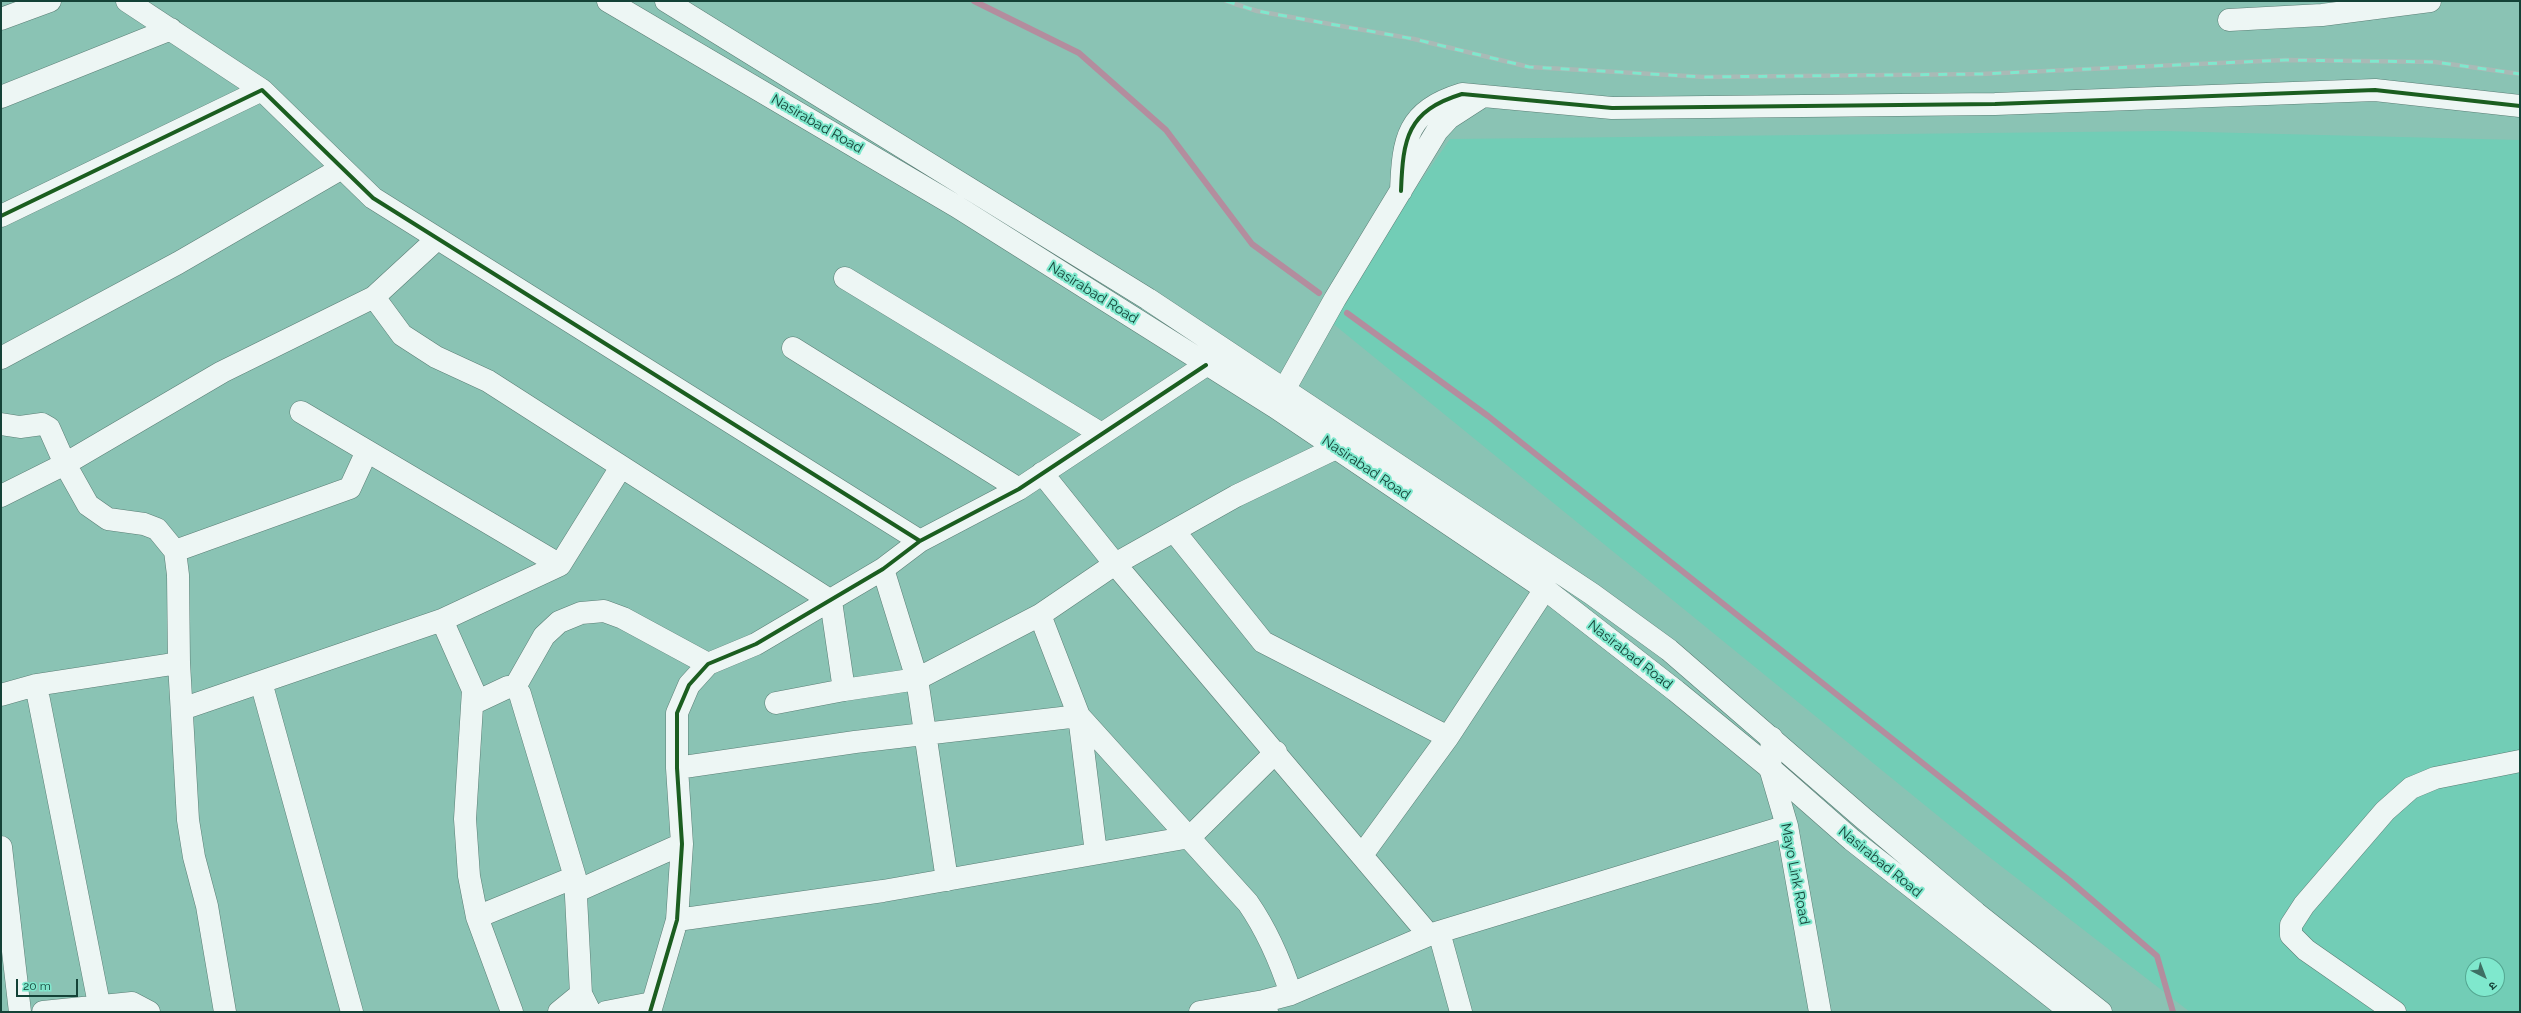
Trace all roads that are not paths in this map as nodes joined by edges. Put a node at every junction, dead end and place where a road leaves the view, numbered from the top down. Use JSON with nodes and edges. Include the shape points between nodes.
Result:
{"nodes":[{"id":1,"x":50,"y":1,"type":"edge"},
{"id":2,"x":128,"y":1,"type":"edge"},
{"id":3,"x":608,"y":1,"type":"edge"},
{"id":4,"x":666,"y":1,"type":"edge"},
{"id":5,"x":2430,"y":1,"type":"edge"},
{"id":6,"x":1,"y":20,"type":"edge"},
{"id":7,"x":2229,"y":20,"type":"dead end"},
{"id":8,"x":171,"y":29,"type":"junction"},
{"id":9,"x":262,"y":90,"type":"junction"},
{"id":10,"x":1,"y":97,"type":"edge"},
{"id":11,"x":2520,"y":106,"type":"edge"},
{"id":12,"x":342,"y":168,"type":"junction"},
{"id":13,"x":1,"y":216,"type":"edge"},
{"id":14,"x":437,"y":239,"type":"junction"},
{"id":15,"x":845,"y":278,"type":"dead end"},
{"id":16,"x":374,"y":297,"type":"junction"},
{"id":17,"x":794,"y":348,"type":"dead end"},
{"id":18,"x":1,"y":358,"type":"edge"},
{"id":19,"x":1206,"y":364,"type":"junction"},
{"id":20,"x":1280,"y":399,"type":"junction"},
{"id":21,"x":301,"y":412,"type":"dead end"},
{"id":22,"x":1,"y":424,"type":"edge"},
{"id":23,"x":1100,"y":433,"type":"junction"},
{"id":24,"x":1336,"y":448,"type":"junction"},
{"id":25,"x":367,"y":451,"type":"junction"},
{"id":26,"x":65,"y":464,"type":"junction"},
{"id":27,"x":621,"y":467,"type":"junction"},
{"id":28,"x":1042,"y":473,"type":"junction"},
{"id":29,"x":1019,"y":489,"type":"junction"},
{"id":30,"x":1,"y":496,"type":"edge"},
{"id":31,"x":1174,"y":531,"type":"junction"},
{"id":32,"x":920,"y":541,"type":"junction"},
{"id":33,"x":175,"y":551,"type":"junction"},
{"id":34,"x":1115,"y":564,"type":"junction"},
{"id":35,"x":560,"y":565,"type":"junction"},
{"id":36,"x":883,"y":569,"type":"junction"},
{"id":37,"x":1545,"y":589,"type":"junction"},
{"id":38,"x":831,"y":601,"type":"junction"},
{"id":39,"x":1040,"y":615,"type":"junction"},
{"id":40,"x":442,"y":620,"type":"junction"},
{"id":41,"x":179,"y":663,"type":"junction"},
{"id":42,"x":708,"y":664,"type":"junction"},
{"id":43,"x":917,"y":679,"type":"junction"},
{"id":44,"x":261,"y":682,"type":"junction"},
{"id":45,"x":36,"y":685,"type":"junction"},
{"id":46,"x":515,"y":687,"type":"junction"},
{"id":47,"x":844,"y":690,"type":"junction"},
{"id":48,"x":1,"y":695,"type":"edge"},
{"id":49,"x":474,"y":702,"type":"junction"},
{"id":50,"x":776,"y":703,"type":"dead end"},
{"id":51,"x":182,"y":709,"type":"junction"},
{"id":52,"x":1079,"y":716,"type":"junction"},
{"id":53,"x":925,"y":734,"type":"junction"},
{"id":54,"x":1448,"y":737,"type":"junction"},
{"id":55,"x":1772,"y":738,"type":"junction"},
{"id":56,"x":1276,"y":752,"type":"junction"},
{"id":57,"x":2520,"y":761,"type":"edge"},
{"id":58,"x":677,"y":768,"type":"junction"},
{"id":59,"x":1770,"y":768,"type":"junction"},
{"id":60,"x":1787,"y":826,"type":"junction"},
{"id":61,"x":1190,"y":837,"type":"junction"},
{"id":62,"x":682,"y":844,"type":"junction"},
{"id":63,"x":1,"y":847,"type":"edge"},
{"id":64,"x":1096,"y":853,"type":"junction"},
{"id":65,"x":1362,"y":855,"type":"junction"},
{"id":66,"x":947,"y":880,"type":"junction"},
{"id":67,"x":576,"y":884,"type":"junction"},
{"id":68,"x":477,"y":917,"type":"junction"},
{"id":69,"x":677,"y":920,"type":"junction"},
{"id":70,"x":1434,"y":933,"type":"junction"},
{"id":71,"x":1291,"y":994,"type":"junction"},
{"id":72,"x":586,"y":1003,"type":"edge"},
{"id":73,"x":99,"y":1004,"type":"junction"},
{"id":74,"x":1266,"y":1006,"type":"edge"},
{"id":75,"x":651,"y":1007,"type":"edge"},
{"id":76,"x":20,"y":1012,"type":"edge"},
{"id":77,"x":43,"y":1012,"type":"edge"},
{"id":78,"x":149,"y":1012,"type":"edge"},
{"id":79,"x":226,"y":1012,"type":"edge"},
{"id":80,"x":352,"y":1012,"type":"edge"},
{"id":81,"x":512,"y":1012,"type":"edge"},
{"id":82,"x":559,"y":1012,"type":"edge"},
{"id":83,"x":606,"y":1012,"type":"edge"},
{"id":84,"x":1200,"y":1012,"type":"edge"},
{"id":85,"x":1461,"y":1012,"type":"edge"},
{"id":86,"x":1820,"y":1012,"type":"edge"},
{"id":87,"x":2071,"y":1012,"type":"edge"},
{"id":88,"x":2101,"y":1012,"type":"edge"},
{"id":89,"x":2395,"y":1012,"type":"edge"}],
"edges":[{"from":1,"to":6,"type":"main road"},
{"from":2,"to":8,"type":"main road"},
{"from":3,"to":19,"type":"main road","name":"Nasirabad Road","via":[[956,206]]},
{"from":4,"to":20,"type":"main road","name":"Nasirabad Road","via":[[1148,299]]},
{"from":5,"to":7,"type":"main road","via":[[2322,15]]},
{"from":8,"to":9,"type":"main road"},
{"from":8,"to":10,"type":"main road"},
{"from":9,"to":12,"type":"main road"},
{"from":9,"to":13,"type":"main road"},
{"from":11,"to":20,"type":"main road","via":[[2375,90],[1995,104],[1612,108],[1462,94],[1440,101],[1426,110],[1414,124],[1406,140],[1402,157],[1401,191],[1335,299]]},
{"from":12,"to":14,"type":"main road","via":[[372,198]]},
{"from":12,"to":18,"type":"main road","via":[[178,263]]},
{"from":14,"to":16,"type":"main road"},
{"from":14,"to":32,"type":"main road"},
{"from":15,"to":23,"type":"main road"},
{"from":16,"to":26,"type":"main road","via":[[222,372]]},
{"from":16,"to":27,"type":"main road","via":[[402,335],[436,357],[488,381]]},
{"from":17,"to":29,"type":"main road"},
{"from":19,"to":20,"type":"main road","name":"Nasirabad Road"},
{"from":19,"to":23,"type":"main road"},
{"from":20,"to":24,"type":"main road","name":"Nasirabad Road"},
{"from":20,"to":55,"type":"main road","name":"Nasirabad Road","via":[[1598,599],[1669,650]]},
{"from":21,"to":25,"type":"main road"},
{"from":22,"to":26,"type":"main road","via":[[20,427],[42,424],[49,428]]},
{"from":23,"to":28,"type":"main road"},
{"from":24,"to":31,"type":"main road","via":[[1236,496]]},
{"from":24,"to":37,"type":"main road","name":"Nasirabad Road"},
{"from":25,"to":33,"type":"main road","via":[[350,488]]},
{"from":25,"to":35,"type":"main road"},
{"from":26,"to":30,"type":"main road"},
{"from":26,"to":33,"type":"main road","via":[[88,505],[108,519],[144,524],[156,529]]},
{"from":27,"to":35,"type":"main road"},
{"from":27,"to":38,"type":"main road"},
{"from":28,"to":29,"type":"main road"},
{"from":28,"to":34,"type":"main road"},
{"from":29,"to":32,"type":"main road"},
{"from":31,"to":34,"type":"main road"},
{"from":31,"to":54,"type":"main road","via":[[1263,642]]},
{"from":32,"to":36,"type":"main road"},
{"from":33,"to":41,"type":"main road","via":[[178,575]]},
{"from":34,"to":39,"type":"main road"},
{"from":34,"to":56,"type":"main road"},
{"from":35,"to":40,"type":"main road"},
{"from":36,"to":38,"type":"main road"},
{"from":36,"to":43,"type":"main road"},
{"from":37,"to":54,"type":"main road"},
{"from":37,"to":59,"type":"main road","name":"Nasirabad Road"},
{"from":38,"to":42,"type":"main road","via":[[756,644]]},
{"from":38,"to":47,"type":"main road"},
{"from":39,"to":43,"type":"main road"},
{"from":39,"to":52,"type":"main road"},
{"from":40,"to":44,"type":"main road"},
{"from":40,"to":49,"type":"main road","via":[[468,674]]},
{"from":41,"to":45,"type":"main road"},
{"from":41,"to":51,"type":"main road"},
{"from":42,"to":46,"type":"main road","via":[[623,618],[604,611],[581,613],[559,622],[544,636]]},
{"from":42,"to":58,"type":"main road","via":[[689,685],[677,713]]},
{"from":43,"to":47,"type":"main road"},
{"from":43,"to":53,"type":"main road"},
{"from":44,"to":51,"type":"main road"},
{"from":44,"to":80,"type":"main road"},
{"from":45,"to":48,"type":"main road"},
{"from":45,"to":73,"type":"main road"},
{"from":46,"to":49,"type":"main road","via":[[508,687]]},
{"from":46,"to":67,"type":"main road","via":[[520,694]]},
{"from":47,"to":50,"type":"main road"},
{"from":49,"to":68,"type":"main road","via":[[470,720],[464,819],[469,876]]},
{"from":51,"to":79,"type":"main road","via":[[188,820]]},
{"from":52,"to":53,"type":"main road"},
{"from":52,"to":61,"type":"main road"},
{"from":52,"to":64,"type":"main road"},
{"from":53,"to":58,"type":"main road"},
{"from":53,"to":66,"type":"main road"},
{"from":54,"to":65,"type":"main road"},
{"from":55,"to":59,"type":"main road","name":"Mayo Link Road"},
{"from":55,"to":88,"type":"main road","name":"Nasirabad Road","via":[[1964,903]]},
{"from":56,"to":61,"type":"main road"},
{"from":56,"to":65,"type":"main road"},
{"from":57,"to":89,"type":"main road","via":[[2435,778],[2411,788],[2385,811],[2304,905],[2291,925],[2291,934],[2306,950]]},
{"from":58,"to":62,"type":"main road"},
{"from":59,"to":60,"type":"main road","name":"Mayo Link Road"},
{"from":59,"to":87,"type":"main road","name":"Nasirabad Road","via":[[1852,840]]},
{"from":60,"to":70,"type":"main road"},
{"from":60,"to":86,"type":"main road","name":"Mayo Link Road"},
{"from":61,"to":64,"type":"main road"},
{"from":61,"to":71,"type":"main road","via":[[1248,903],[1266,928]]},
{"from":62,"to":67,"type":"main road"},
{"from":62,"to":69,"type":"main road"},
{"from":63,"to":76,"type":"main road"},
{"from":64,"to":66,"type":"main road"},
{"from":65,"to":70,"type":"main road"},
{"from":66,"to":69,"type":"main road"},
{"from":67,"to":68,"type":"main road"},
{"from":67,"to":72,"type":"main road"},
{"from":68,"to":81,"type":"main road"},
{"from":69,"to":75,"type":"main road"},
{"from":70,"to":71,"type":"main road"},
{"from":70,"to":85,"type":"main road"},
{"from":71,"to":74,"type":"main road"},
{"from":72,"to":82,"type":"main road"},
{"from":73,"to":77,"type":"main road"},
{"from":73,"to":78,"type":"main road","via":[[132,1003]]},
{"from":74,"to":84,"type":"main road"},
{"from":75,"to":83,"type":"main road"}]}
